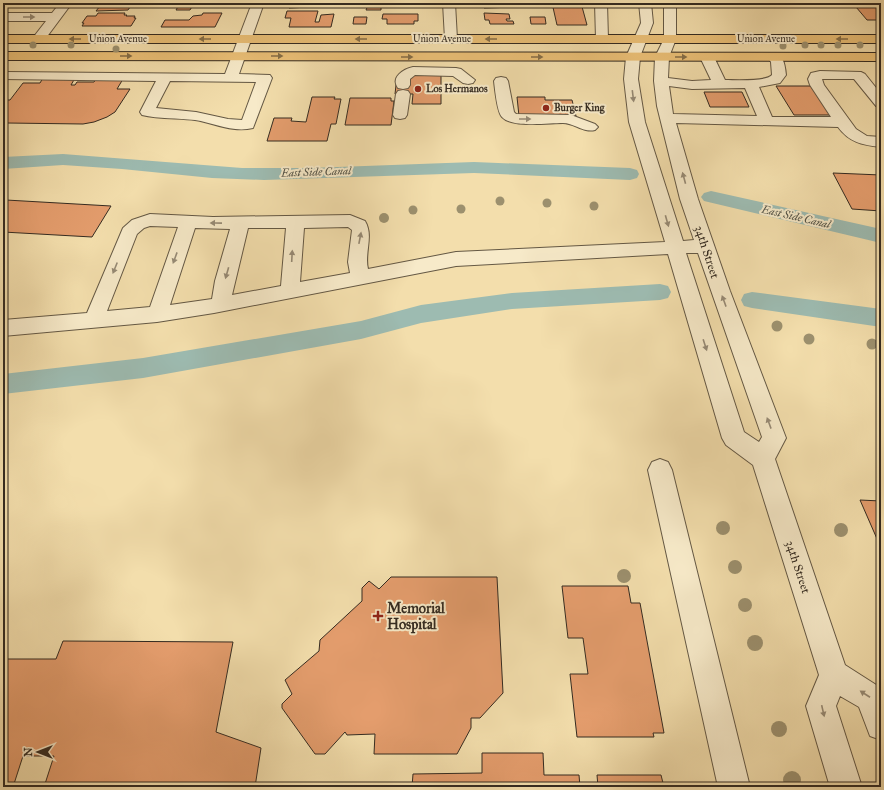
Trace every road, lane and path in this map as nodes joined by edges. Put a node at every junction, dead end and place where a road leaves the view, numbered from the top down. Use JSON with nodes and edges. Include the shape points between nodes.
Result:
{"nodes":[{"id":1,"x":66,"y":3,"type":"edge"},
{"id":2,"x":258,"y":3,"type":"edge"},
{"id":3,"x":450,"y":3,"type":"edge"},
{"id":4,"x":600,"y":3,"type":"edge"},
{"id":5,"x":645,"y":3,"type":"edge"},
{"id":6,"x":670,"y":3,"type":"edge"},
{"id":7,"x":3,"y":17,"type":"edge"},
{"id":8,"x":55,"y":17,"type":"junction"},
{"id":9,"x":3,"y":39,"type":"edge"},
{"id":10,"x":38,"y":39,"type":"junction"},
{"id":11,"x":244,"y":39,"type":"junction"},
{"id":12,"x":451,"y":39,"type":"junction"},
{"id":13,"x":602,"y":39,"type":"junction"},
{"id":14,"x":641,"y":39,"type":"junction"},
{"id":15,"x":670,"y":39,"type":"junction"},
{"id":16,"x":881,"y":39,"type":"edge"},
{"id":17,"x":3,"y":56,"type":"edge"},
{"id":18,"x":22,"y":56,"type":"junction"},
{"id":19,"x":238,"y":56,"type":"junction"},
{"id":20,"x":633,"y":57,"type":"junction"},
{"id":21,"x":662,"y":57,"type":"junction"},
{"id":22,"x":707,"y":57,"type":"junction"},
{"id":23,"x":774,"y":57,"type":"junction"},
{"id":24,"x":836,"y":57,"type":"junction"},
{"id":25,"x":881,"y":57,"type":"edge"},
{"id":26,"x":847,"y":75,"type":"junction"},
{"id":27,"x":165,"y":77,"type":"junction"},
{"id":28,"x":5,"y":78,"type":"edge"},
{"id":29,"x":230,"y":78,"type":"junction"},
{"id":30,"x":468,"y":80,"type":"dead end"},
{"id":31,"x":500,"y":81,"type":"dead end"},
{"id":32,"x":660,"y":81,"type":"junction"},
{"id":33,"x":720,"y":84,"type":"junction"},
{"id":34,"x":750,"y":84,"type":"junction"},
{"id":35,"x":881,"y":103,"type":"edge"},
{"id":36,"x":400,"y":115,"type":"dead end"},
{"id":37,"x":667,"y":118,"type":"junction"},
{"id":38,"x":766,"y":120,"type":"junction"},
{"id":39,"x":842,"y":122,"type":"junction"},
{"id":40,"x":590,"y":127,"type":"dead end"},
{"id":41,"x":881,"y":142,"type":"edge"},
{"id":42,"x":188,"y":221,"type":"junction"},
{"id":43,"x":241,"y":222,"type":"junction"},
{"id":44,"x":296,"y":222,"type":"junction"},
{"id":45,"x":705,"y":246,"type":"junction"},
{"id":46,"x":674,"y":247,"type":"junction"},
{"id":47,"x":360,"y":277,"type":"junction"},
{"id":48,"x":290,"y":290,"type":"junction"},
{"id":49,"x":221,"y":304,"type":"junction"},
{"id":50,"x":157,"y":314,"type":"junction"},
{"id":51,"x":94,"y":320,"type":"junction"},
{"id":52,"x":3,"y":328,"type":"edge"},
{"id":53,"x":763,"y":458,"type":"junction"},
{"id":54,"x":660,"y":470,"type":"dead end"},
{"id":55,"x":834,"y":675,"type":"junction"},
{"id":56,"x":881,"y":725,"type":"edge"},
{"id":57,"x":734,"y":787,"type":"edge"},
{"id":58,"x":846,"y":787,"type":"edge"}],
"edges":[{"from":1,"to":8,"type":"street"},
{"from":2,"to":11,"type":"street"},
{"from":3,"to":12,"type":"street"},
{"from":4,"to":13,"type":"street"},
{"from":5,"to":14,"type":"street","via":[[647,22]]},
{"from":6,"to":15,"type":"street"},
{"from":7,"to":8,"type":"street","one_way":true},
{"from":8,"to":10,"type":"street"},
{"from":9,"to":10,"type":"main road","name":"Union Avenue"},
{"from":11,"to":10,"type":"main road","name":"Union Avenue","one_way":true},
{"from":12,"to":11,"type":"main road","name":"Union Avenue","one_way":true},
{"from":11,"to":19,"type":"street"},
{"from":13,"to":12,"type":"main road","name":"Union Avenue","one_way":true},
{"from":13,"to":14,"type":"main road","name":"Union Avenue"},
{"from":14,"to":15,"type":"main road","name":"Union Avenue"},
{"from":14,"to":20,"type":"street"},
{"from":16,"to":15,"type":"main road","name":"Union Avenue","one_way":true},
{"from":15,"to":21,"type":"street","name":"34th Street"},
{"from":17,"to":18,"type":"main road","name":"Union Avenue"},
{"from":18,"to":19,"type":"main road","name":"Union Avenue","one_way":true},
{"from":18,"to":28,"type":"street"},
{"from":19,"to":20,"type":"main road","name":"Union Avenue","one_way":true},
{"from":19,"to":29,"type":"street"},
{"from":20,"to":21,"type":"main road","name":"Union Avenue"},
{"from":20,"to":46,"type":"street","one_way":true,"via":[[631,79],[637,122]]},
{"from":21,"to":22,"type":"main road","name":"Union Avenue","one_way":true},
{"from":21,"to":32,"type":"street","name":"34th Street"},
{"from":22,"to":23,"type":"main road","name":"Union Avenue"},
{"from":22,"to":33,"type":"street"},
{"from":23,"to":24,"type":"main road","name":"Union Avenue"},
{"from":23,"to":34,"type":"street","via":[[779,69],[779,75],[775,80]]},
{"from":24,"to":25,"type":"main road","name":"Union Avenue"},
{"from":24,"to":26,"type":"street"},
{"from":26,"to":35,"type":"street","via":[[856,75],[864,80]]},
{"from":26,"to":39,"type":"street","via":[[820,75],[815,79]]},
{"from":27,"to":28,"type":"street"},
{"from":27,"to":29,"type":"street"},
{"from":27,"to":29,"type":"street","via":[[147,112],[196,116],[228,124],[248,125],[265,78]]},
{"from":30,"to":36,"type":"street","via":[[456,72],[413,71],[407,74],[403,78]]},
{"from":31,"to":40,"type":"street","one_way":true,"via":[[507,114],[511,117],[571,119]]},
{"from":32,"to":33,"type":"street","via":[[692,85]]},
{"from":32,"to":37,"type":"street","name":"34th Street"},
{"from":33,"to":34,"type":"street"},
{"from":34,"to":38,"type":"street"},
{"from":37,"to":38,"type":"street"},
{"from":45,"to":37,"type":"street","name":"34th Street","one_way":true},
{"from":38,"to":39,"type":"street"},
{"from":39,"to":41,"type":"street","via":[[855,138]]},
{"from":43,"to":42,"type":"street","one_way":true},
{"from":42,"to":50,"type":"street","one_way":true},
{"from":42,"to":51,"type":"street","one_way":true,"via":[[150,220],[141,221],[134,226],[118,258]]},
{"from":43,"to":44,"type":"street"},
{"from":43,"to":49,"type":"street","one_way":true},
{"from":47,"to":44,"type":"street","one_way":true,"via":[[357,262],[361,230],[359,225],[350,221]]},
{"from":48,"to":44,"type":"street","one_way":true},
{"from":45,"to":46,"type":"street"},
{"from":53,"to":45,"type":"street","name":"34th Street","one_way":true,"via":[[774,438]]},
{"from":46,"to":47,"type":"street","via":[[456,259]]},
{"from":46,"to":53,"type":"street","one_way":true,"via":[[734,438]]},
{"from":47,"to":48,"type":"street"},
{"from":48,"to":49,"type":"street"},
{"from":49,"to":50,"type":"street"},
{"from":50,"to":51,"type":"street"},
{"from":51,"to":52,"type":"street"},
{"from":53,"to":55,"type":"street","name":"34th Street"},
{"from":54,"to":57,"type":"street"},
{"from":56,"to":55,"type":"street","one_way":true,"via":[[870,697]]},
{"from":55,"to":58,"type":"street","one_way":true,"via":[[821,706]]}]}
